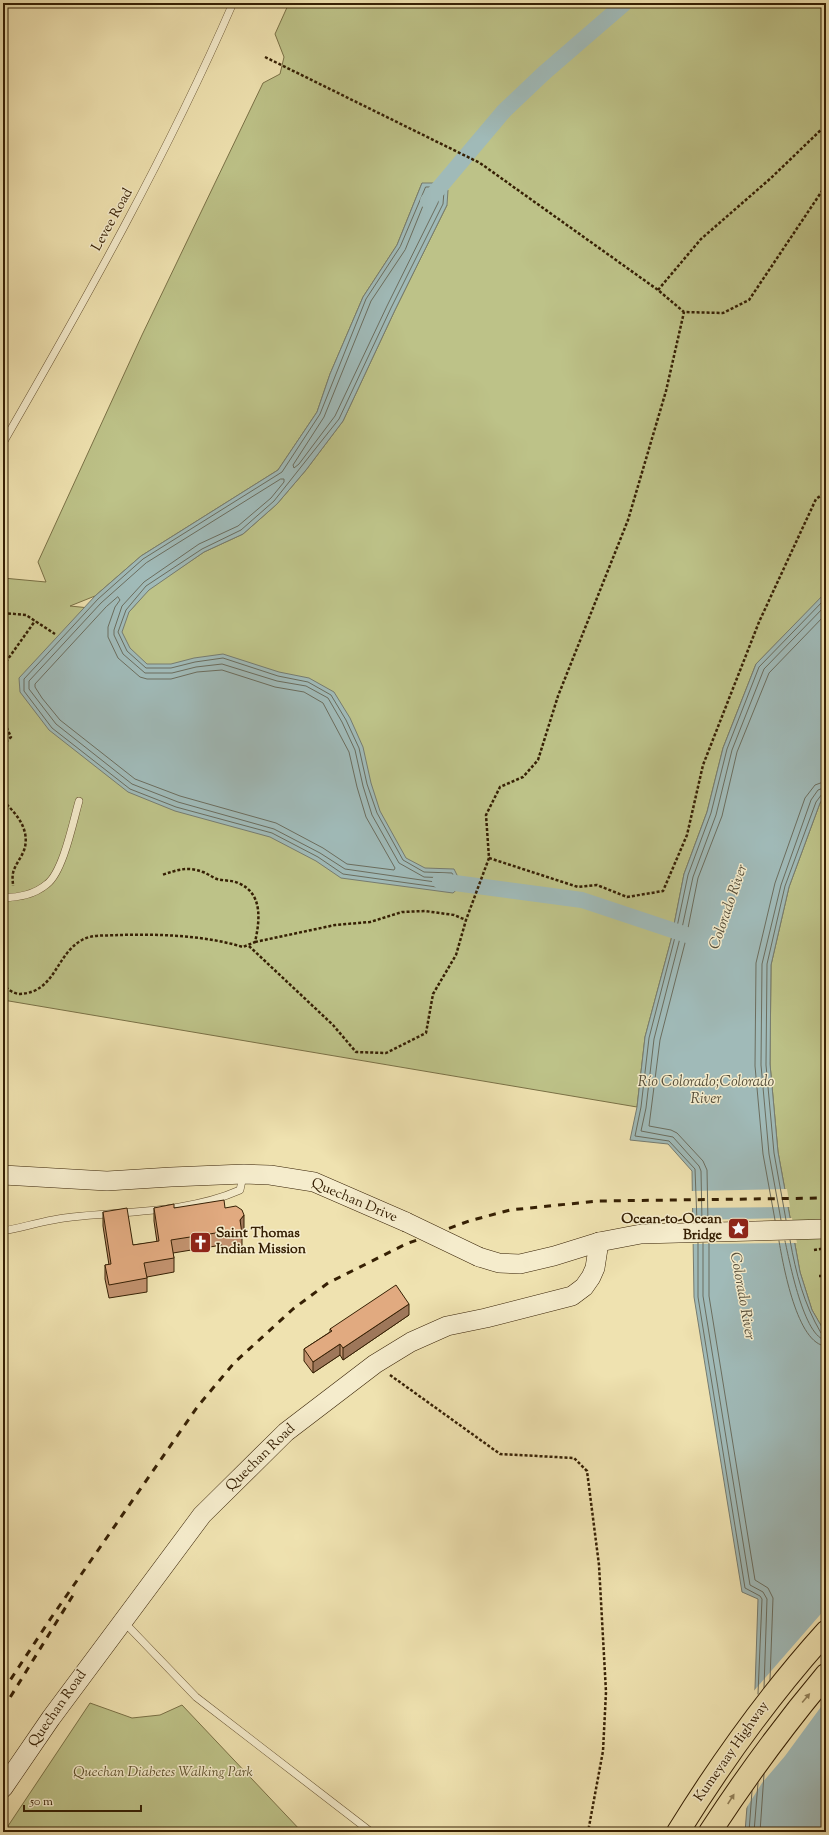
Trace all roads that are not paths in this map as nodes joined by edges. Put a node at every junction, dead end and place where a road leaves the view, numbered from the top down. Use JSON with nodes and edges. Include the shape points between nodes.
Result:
{"nodes":[{"id":1,"x":234,"y":3,"type":"edge"},
{"id":2,"x":3,"y":443,"type":"edge"},
{"id":3,"x":79,"y":802,"type":"dead end"},
{"id":4,"x":3,"y":898,"type":"edge"},
{"id":5,"x":244,"y":1174,"type":"junction"},
{"id":6,"x":3,"y":1175,"type":"edge"},
{"id":7,"x":826,"y":1229,"type":"edge"},
{"id":8,"x":3,"y":1232,"type":"edge"},
{"id":9,"x":599,"y":1242,"type":"junction"},
{"id":10,"x":122,"y":1620,"type":"junction"},
{"id":11,"x":826,"y":1632,"type":"edge"},
{"id":12,"x":826,"y":1675,"type":"edge"},
{"id":13,"x":3,"y":1788,"type":"edge"},
{"id":14,"x":371,"y":1832,"type":"edge"},
{"id":15,"x":678,"y":1832,"type":"edge"},
{"id":16,"x":710,"y":1832,"type":"edge"}],
"edges":[{"from":1,"to":2,"type":"lane","name":"Levee Road","via":[[153,175]]},
{"from":3,"to":4,"type":"lane","via":[[57,872],[48,884],[25,896]]},
{"from":5,"to":6,"type":"street","name":"Quechan Drive","via":[[107,1181]]},
{"from":5,"to":8,"type":"lane","via":[[240,1190],[219,1199],[157,1210],[69,1217]]},
{"from":5,"to":9,"type":"street","name":"Quechan Drive","bridge":true,"via":[[314,1182],[479,1256],[499,1262],[520,1264]]},
{"from":7,"to":9,"type":"street","name":"Quechan Drive","via":[[651,1232]]},
{"from":9,"to":10,"type":"street","name":"Quechan Road","via":[[591,1277],[584,1287],[572,1296],[447,1326],[411,1342],[375,1364],[286,1432],[202,1515]]},
{"from":10,"to":13,"type":"street","name":"Quechan Road"},
{"from":10,"to":14,"type":"lane","via":[[196,1697]]},
{"from":11,"to":15,"type":"highway","name":"Kumeyaay Highway","via":[[788,1675],[729,1754]]},
{"from":16,"to":12,"type":"highway","name":"Kumeyaay Highway","one_way":true,"via":[[746,1776]]}]}
